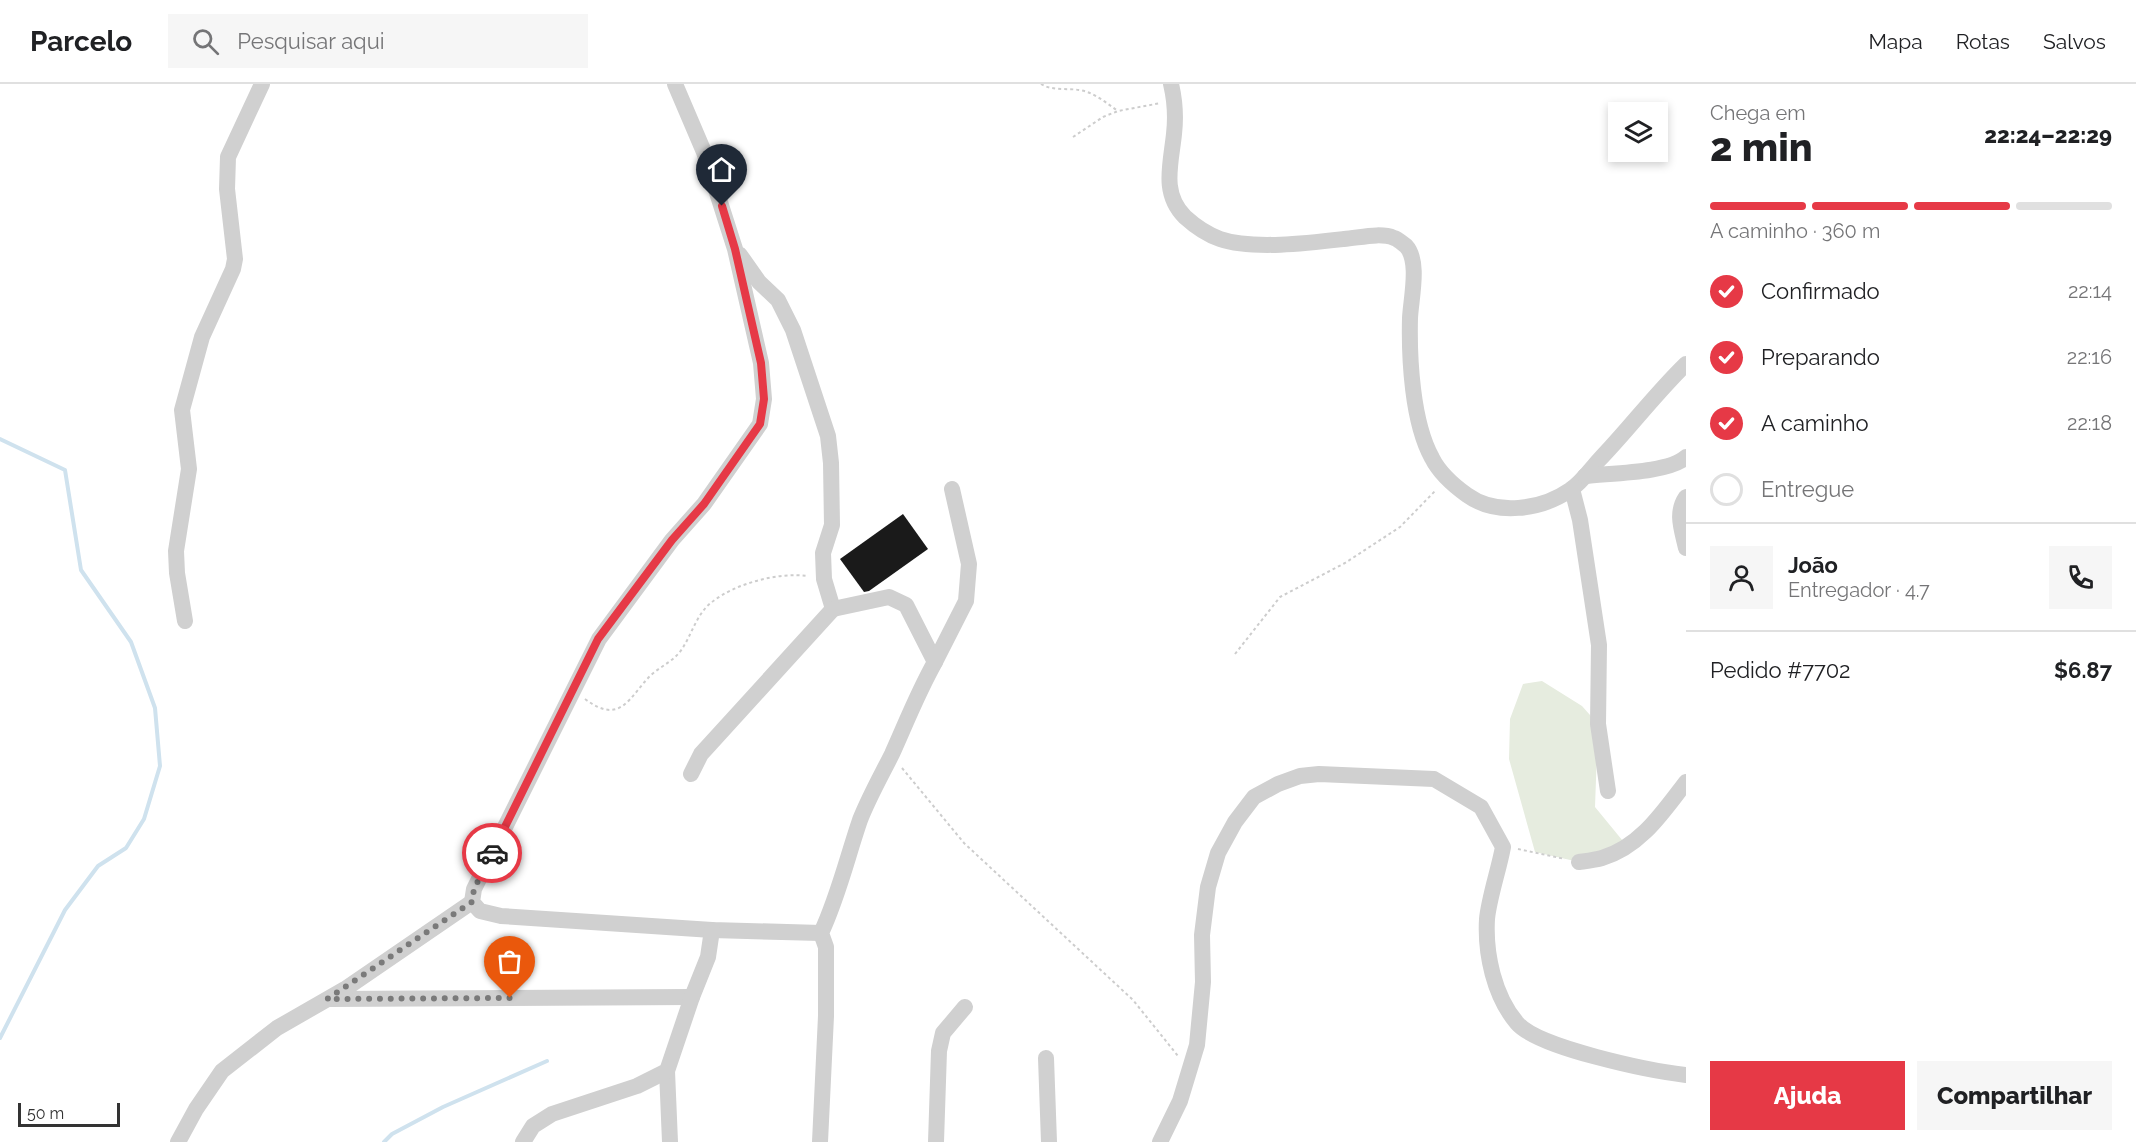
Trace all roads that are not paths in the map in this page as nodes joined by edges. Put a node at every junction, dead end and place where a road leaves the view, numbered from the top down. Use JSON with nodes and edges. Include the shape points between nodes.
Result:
{"nodes":[{"id":1,"x":262,"y":84,"type":"edge"},
{"id":2,"x":675,"y":84,"type":"edge"},
{"id":3,"x":1173,"y":92,"type":"edge"},
{"id":4,"x":735,"y":249,"type":"junction"},
{"id":5,"x":1686,"y":364,"type":"edge"},
{"id":6,"x":1686,"y":457,"type":"edge"},
{"id":7,"x":1585,"y":476,"type":"junction"},
{"id":8,"x":952,"y":489,"type":"dead end"},
{"id":9,"x":1572,"y":489,"type":"junction"},
{"id":10,"x":1686,"y":497,"type":"edge"},
{"id":11,"x":1686,"y":548,"type":"edge"},
{"id":12,"x":833,"y":609,"type":"junction"},
{"id":13,"x":185,"y":621,"type":"dead end"},
{"id":14,"x":935,"y":662,"type":"junction"},
{"id":15,"x":691,"y":774,"type":"dead end"},
{"id":16,"x":1686,"y":782,"type":"edge"},
{"id":17,"x":1608,"y":791,"type":"dead end"},
{"id":18,"x":1579,"y":862,"type":"road end"},
{"id":19,"x":472,"y":902,"type":"junction"},
{"id":20,"x":712,"y":930,"type":"junction"},
{"id":21,"x":821,"y":933,"type":"junction"},
{"id":22,"x":692,"y":997,"type":"junction"},
{"id":23,"x":327,"y":999,"type":"junction"},
{"id":24,"x":964,"y":1007,"type":"dead end"},
{"id":25,"x":1046,"y":1058,"type":"dead end"},
{"id":26,"x":667,"y":1071,"type":"junction"},
{"id":27,"x":1686,"y":1075,"type":"edge"},
{"id":28,"x":178,"y":1142,"type":"edge"},
{"id":29,"x":523,"y":1142,"type":"edge"},
{"id":30,"x":670,"y":1142,"type":"edge"},
{"id":31,"x":820,"y":1142,"type":"edge"},
{"id":32,"x":936,"y":1142,"type":"edge"},
{"id":33,"x":1049,"y":1142,"type":"edge"},
{"id":34,"x":1160,"y":1142,"type":"edge"}],
"edges":[{"from":1,"to":13,"type":"street","via":[[228,157],[227,189],[236,259],[201,337],[182,410],[189,469],[176,551]]},
{"from":2,"to":4,"type":"street","via":[[704,152]]},
{"from":3,"to":9,"type":"street","via":[[1174,133],[1168,187],[1183,214],[1199,230],[1221,240],[1256,245],[1377,236],[1394,237],[1406,246],[1413,263],[1410,320],[1414,395],[1422,434],[1432,459],[1447,479],[1479,504],[1519,508],[1546,503]]},
{"from":4,"to":12,"type":"street","via":[[778,300],[793,330],[828,436],[832,525],[823,553],[824,579]]},
{"from":4,"to":19,"type":"street","via":[[761,363],[764,399],[760,424],[704,504],[598,639],[474,889]]},
{"from":5,"to":7,"type":"street"},
{"from":6,"to":7,"type":"street","via":[[1665,468]]},
{"from":7,"to":9,"type":"street"},
{"from":8,"to":14,"type":"street","via":[[969,564],[966,601]]},
{"from":9,"to":17,"type":"street","via":[[1599,645],[1598,724]]},
{"from":10,"to":11,"type":"street","via":[[1680,506],[1680,524]]},
{"from":12,"to":14,"type":"street","via":[[889,597],[906,605]]},
{"from":12,"to":15,"type":"street","via":[[701,754]]},
{"from":14,"to":21,"type":"street","via":[[875,784]]},
{"from":16,"to":18,"type":"street","via":[[1653,825],[1627,846],[1603,858]]},
{"from":19,"to":20,"type":"street","via":[[480,911],[501,916]]},
{"from":19,"to":23,"type":"street"},
{"from":20,"to":21,"type":"street"},
{"from":20,"to":22,"type":"street","via":[[708,957]]},
{"from":21,"to":31,"type":"street","via":[[826,947],[826,1016]]},
{"from":22,"to":23,"type":"street"},
{"from":22,"to":26,"type":"street"},
{"from":23,"to":28,"type":"street","via":[[277,1028],[222,1071]]},
{"from":24,"to":32,"type":"street","via":[[943,1033],[939,1051]]},
{"from":25,"to":33,"type":"street"},
{"from":26,"to":29,"type":"street","via":[[638,1086],[552,1114],[533,1126]]},
{"from":26,"to":30,"type":"street"},
{"from":27,"to":34,"type":"street","via":[[1550,1043],[1518,1024],[1494,980],[1488,949],[1487,918],[1503,847],[1481,807],[1434,779],[1300,776],[1254,797],[1218,853],[1208,887],[1202,935],[1203,982],[1197,1045],[1180,1101]]}]}
